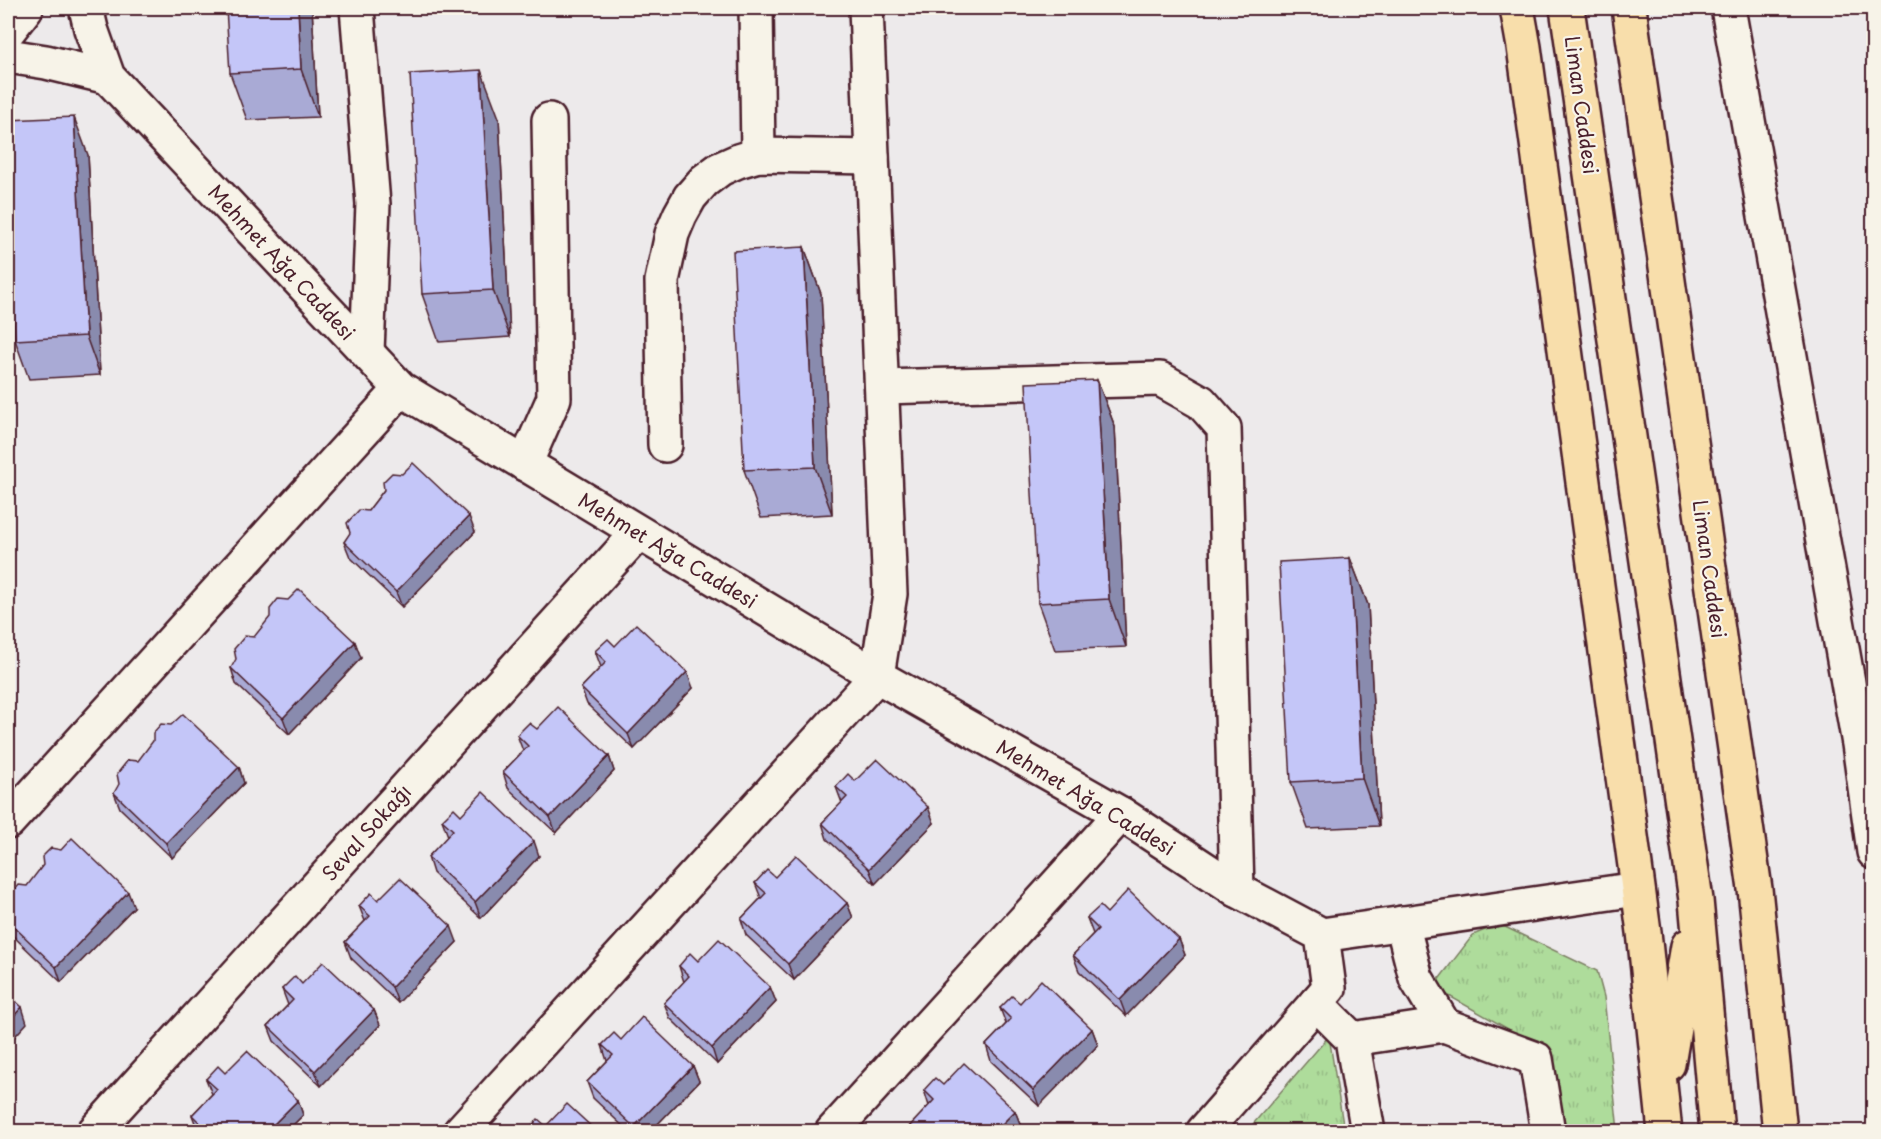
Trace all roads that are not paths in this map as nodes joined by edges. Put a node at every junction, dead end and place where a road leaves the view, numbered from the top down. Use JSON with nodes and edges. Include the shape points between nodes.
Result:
{"nodes":[{"id":1,"x":26,"y":8,"type":"edge"},
{"id":2,"x":86,"y":8,"type":"edge"},
{"id":3,"x":357,"y":8,"type":"edge"},
{"id":4,"x":756,"y":8,"type":"edge"},
{"id":5,"x":866,"y":8,"type":"edge"},
{"id":6,"x":1517,"y":8,"type":"edge"},
{"id":7,"x":1567,"y":8,"type":"edge"},
{"id":8,"x":1629,"y":8,"type":"edge"},
{"id":9,"x":1728,"y":8,"type":"edge"},
{"id":10,"x":8,"y":31,"type":"edge"},
{"id":11,"x":8,"y":56,"type":"edge"},
{"id":12,"x":108,"y":77,"type":"junction"},
{"id":13,"x":549,"y":120,"type":"dead end"},
{"id":14,"x":758,"y":155,"type":"junction"},
{"id":15,"x":872,"y":157,"type":"junction"},
{"id":16,"x":367,"y":352,"type":"junction"},
{"id":17,"x":882,"y":387,"type":"junction"},
{"id":18,"x":401,"y":388,"type":"junction"},
{"id":19,"x":665,"y":445,"type":"dead end"},
{"id":20,"x":525,"y":464,"type":"junction"},
{"id":21,"x":638,"y":533,"type":"junction"},
{"id":22,"x":877,"y":676,"type":"junction"},
{"id":23,"x":1121,"y":814,"type":"junction"},
{"id":24,"x":8,"y":822,"type":"edge"},
{"id":25,"x":1874,"y":852,"type":"edge"},
{"id":26,"x":1637,"y":889,"type":"junction"},
{"id":27,"x":1237,"y":890,"type":"junction"},
{"id":28,"x":1696,"y":900,"type":"junction"},
{"id":29,"x":1402,"y":924,"type":"junction"},
{"id":30,"x":1322,"y":935,"type":"junction"},
{"id":31,"x":1322,"y":996,"type":"junction"},
{"id":32,"x":1444,"y":1025,"type":"junction"},
{"id":33,"x":1352,"y":1039,"type":"junction"},
{"id":34,"x":1663,"y":1119,"type":"edge"},
{"id":35,"x":94,"y":1131,"type":"edge"},
{"id":36,"x":460,"y":1131,"type":"edge"},
{"id":37,"x":832,"y":1131,"type":"edge"},
{"id":38,"x":1203,"y":1131,"type":"edge"},
{"id":39,"x":1368,"y":1131,"type":"edge"},
{"id":40,"x":1548,"y":1131,"type":"edge"},
{"id":41,"x":1717,"y":1131,"type":"edge"},
{"id":42,"x":1780,"y":1131,"type":"edge"}],
"edges":[{"from":1,"to":10,"type":"street"},
{"from":2,"to":12,"type":"street","name":"Mehmet Ağa Caddesi"},
{"from":3,"to":16,"type":"street","via":[[373,204]]},
{"from":4,"to":14,"type":"street"},
{"from":5,"to":15,"type":"street"},
{"from":6,"to":26,"type":"highway"},
{"from":7,"to":28,"type":"highway","name":"Liman Caddesi"},
{"from":8,"to":42,"type":"highway","name":"Liman Caddesi","via":[[1755,889]]},
{"from":9,"to":25,"type":"street","via":[[1859,744]]},
{"from":11,"to":12,"type":"street"},
{"from":12,"to":16,"type":"street","name":"Mehmet Ağa Caddesi"},
{"from":13,"to":20,"type":"street","via":[[554,398]]},
{"from":14,"to":15,"type":"street"},
{"from":14,"to":19,"type":"street","via":[[720,169],[704,182],[690,197],[672,234],[662,281]]},
{"from":15,"to":17,"type":"street"},
{"from":16,"to":18,"type":"street","name":"Mehmet Ağa Caddesi"},
{"from":17,"to":22,"type":"street","via":[[890,594]]},
{"from":17,"to":27,"type":"street","via":[[1160,379],[1201,402],[1224,428]]},
{"from":18,"to":20,"type":"street","name":"Mehmet Ağa Caddesi"},
{"from":18,"to":24,"type":"street"},
{"from":20,"to":21,"type":"street","name":"Mehmet Ağa Caddesi"},
{"from":21,"to":22,"type":"street","name":"Mehmet Ağa Caddesi"},
{"from":21,"to":35,"type":"street","name":"Seval Sokağı"},
{"from":22,"to":23,"type":"street","name":"Mehmet Ağa Caddesi"},
{"from":22,"to":36,"type":"street"},
{"from":23,"to":27,"type":"street","name":"Mehmet Ağa Caddesi"},
{"from":23,"to":37,"type":"street"},
{"from":26,"to":29,"type":"street"},
{"from":26,"to":34,"type":"highway"},
{"from":27,"to":30,"type":"street","name":"Mehmet Ağa Caddesi"},
{"from":28,"to":34,"type":"highway"},
{"from":28,"to":41,"type":"highway","name":"Liman Caddesi"},
{"from":29,"to":30,"type":"street"},
{"from":29,"to":32,"type":"street","via":[[1416,978]]},
{"from":30,"to":31,"type":"street"},
{"from":31,"to":33,"type":"street"},
{"from":31,"to":38,"type":"street"},
{"from":32,"to":33,"type":"street"},
{"from":32,"to":40,"type":"street","via":[[1536,1059]]},
{"from":33,"to":39,"type":"street"}]}
